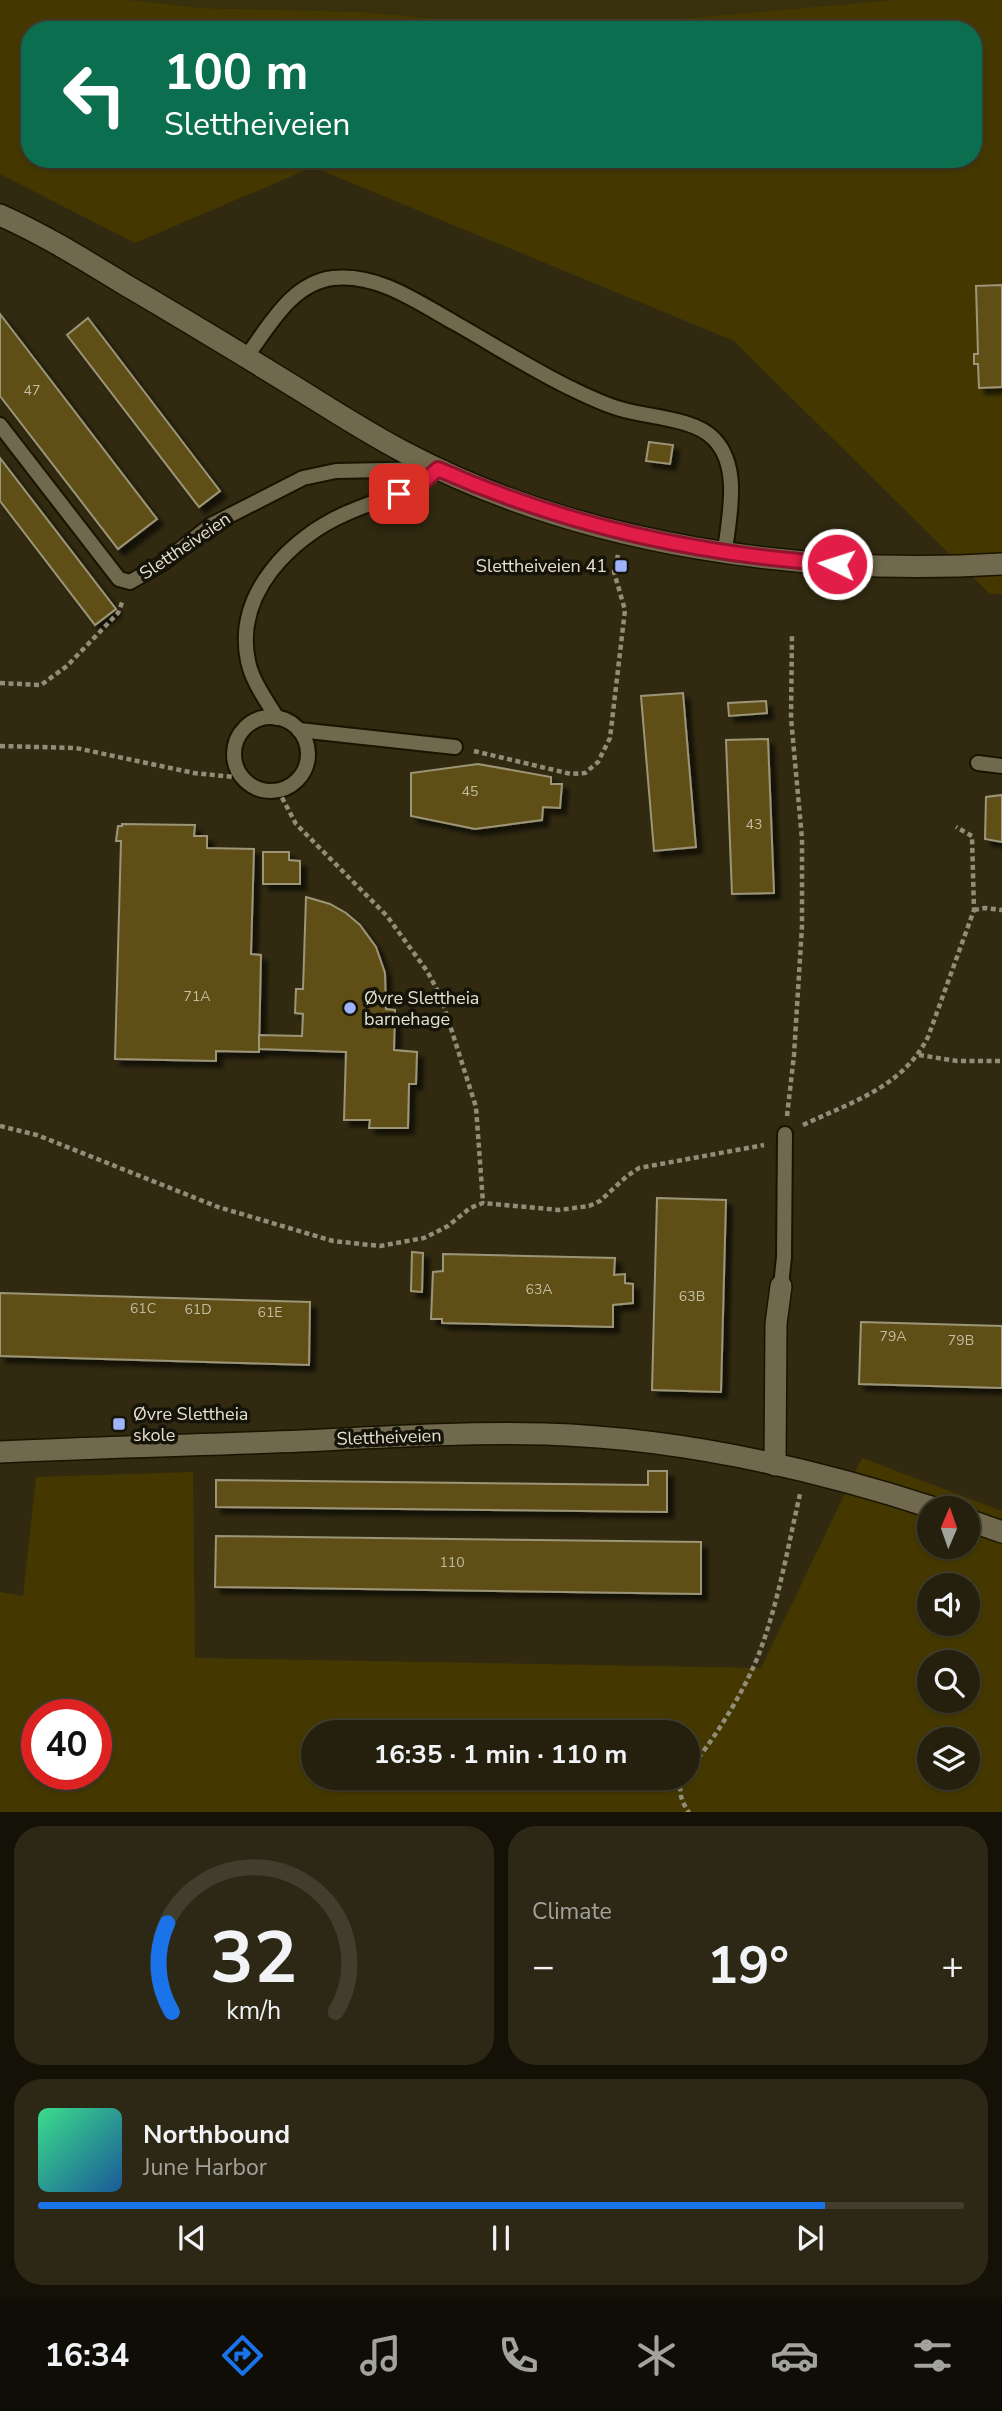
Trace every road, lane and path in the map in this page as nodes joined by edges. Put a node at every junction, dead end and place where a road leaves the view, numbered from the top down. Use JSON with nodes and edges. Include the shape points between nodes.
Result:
{"nodes":[{"id":1,"x":0,"y":215,"type":"edge"},
{"id":2,"x":246,"y":357,"type":"junction"},
{"id":3,"x":0,"y":425,"type":"edge"},
{"id":4,"x":438,"y":469,"type":"junction"},
{"id":5,"x":622,"y":533,"type":"junction"},
{"id":6,"x":725,"y":551,"type":"junction"},
{"id":7,"x":1002,"y":564,"type":"edge"},
{"id":8,"x":130,"y":582,"type":"junction"},
{"id":9,"x":792,"y":634,"type":"dead end"},
{"id":10,"x":0,"y":683,"type":"edge"},
{"id":11,"x":277,"y":718,"type":"junction"},
{"id":12,"x":299,"y":730,"type":"junction"},
{"id":13,"x":0,"y":746,"type":"edge"},
{"id":14,"x":455,"y":747,"type":"dead end"},
{"id":15,"x":488,"y":754,"type":"dead end"},
{"id":16,"x":978,"y":763,"type":"dead end"},
{"id":17,"x":1002,"y":766,"type":"edge"},
{"id":18,"x":243,"y":778,"type":"junction"},
{"id":19,"x":278,"y":790,"type":"junction"},
{"id":20,"x":956,"y":827,"type":"dead end"},
{"id":21,"x":974,"y":910,"type":"junction"},
{"id":22,"x":1002,"y":910,"type":"edge"},
{"id":23,"x":919,"y":1055,"type":"junction"},
{"id":24,"x":1002,"y":1061,"type":"edge"},
{"id":25,"x":0,"y":1126,"type":"edge"},
{"id":26,"x":785,"y":1134,"type":"junction"},
{"id":27,"x":483,"y":1203,"type":"junction"},
{"id":28,"x":781,"y":1286,"type":"joint"},
{"id":29,"x":0,"y":1452,"type":"edge"},
{"id":30,"x":775,"y":1465,"type":"junction"},
{"id":31,"x":806,"y":1472,"type":"junction"},
{"id":32,"x":917,"y":1503,"type":"edge"},
{"id":33,"x":980,"y":1524,"type":"edge"},
{"id":34,"x":1002,"y":1532,"type":"edge"},
{"id":35,"x":700,"y":1754,"type":"edge"},
{"id":36,"x":679,"y":1790,"type":"edge"},
{"id":37,"x":689,"y":1812,"type":"edge"}],
"edges":[{"from":1,"to":2,"type":"street","name":"Slettheiveien"},
{"from":2,"to":4,"type":"street","name":"Slettheiveien"},
{"from":2,"to":6,"type":"lane","via":[[292,298],[307,286],[334,278],[374,282],[590,398],[700,429],[713,438],[723,451],[730,475]]},
{"from":3,"to":8,"type":"lane","name":"Slettheiveien","via":[[120,579]]},
{"from":4,"to":5,"type":"street","name":"Slettheiveien","via":[[498,496]]},
{"from":4,"to":8,"type":"lane","name":"Slettheiveien","via":[[336,471],[303,478],[211,525]]},
{"from":4,"to":11,"type":"lane","via":[[422,483],[320,527],[293,545],[276,564],[250,612],[246,634],[247,660],[254,679]]},
{"from":5,"to":6,"type":"street","name":"Slettheiveien"},
{"from":5,"to":15,"type":"path","via":[[614,572],[625,610],[615,710],[604,754],[585,773],[571,774]]},
{"from":6,"to":7,"type":"street","name":"Slettheiveien","via":[[884,568]]},
{"from":8,"to":10,"type":"path","via":[[118,613],[67,666],[41,685]]},
{"from":9,"to":26,"type":"path","via":[[791,718],[803,839],[802,926]]},
{"from":11,"to":12,"type":"lane"},
{"from":11,"to":18,"type":"lane","via":[[264,718],[242,731],[234,754]]},
{"from":12,"to":14,"type":"lane"},
{"from":12,"to":19,"type":"lane","via":[[306,741],[306,766],[300,778]]},
{"from":13,"to":18,"type":"path","via":[[76,748],[194,773]]},
{"from":16,"to":17,"type":"lane"},
{"from":18,"to":19,"type":"lane","via":[[253,786]]},
{"from":19,"to":27,"type":"path","via":[[296,824],[387,916],[441,997],[476,1107]]},
{"from":20,"to":21,"type":"path","via":[[972,836]]},
{"from":21,"to":22,"type":"path"},
{"from":21,"to":23,"type":"path"},
{"from":23,"to":24,"type":"path"},
{"from":23,"to":26,"type":"path","via":[[901,1074],[862,1098]]},
{"from":25,"to":27,"type":"path","via":[[37,1135],[218,1208],[351,1244],[380,1246],[424,1238]]},
{"from":26,"to":27,"type":"path","via":[[757,1147],[639,1168],[600,1200],[580,1208]]},
{"from":26,"to":28,"type":"lane"},
{"from":28,"to":30,"type":"street","via":[[776,1324]]},
{"from":29,"to":30,"type":"street","name":"Slettheiveien","via":[[545,1434],[709,1451]]},
{"from":30,"to":31,"type":"street","name":"Slettheiveien"},
{"from":31,"to":32,"type":"street","name":"Slettheiveien"},
{"from":31,"to":35,"type":"path","via":[[760,1653]]},
{"from":33,"to":34,"type":"street"},
{"from":36,"to":37,"type":"path"}]}
